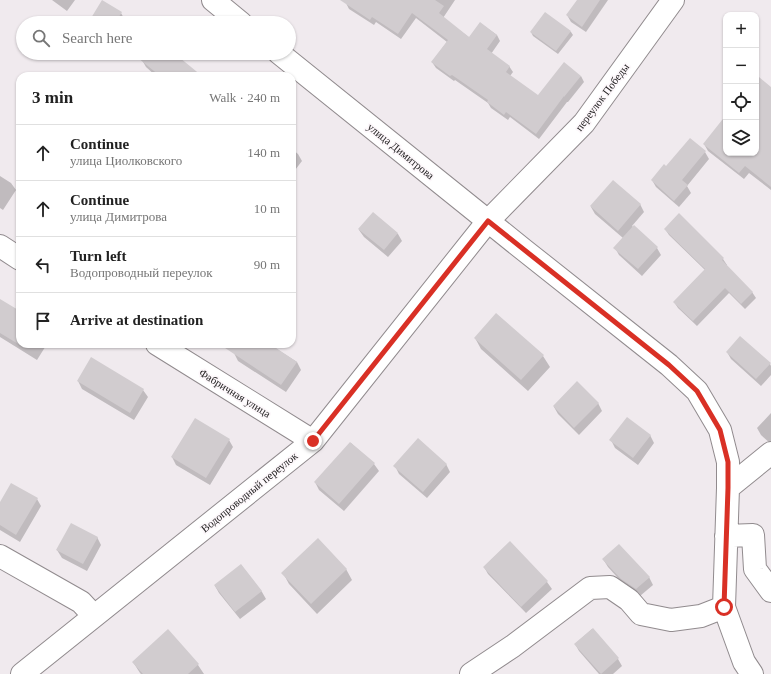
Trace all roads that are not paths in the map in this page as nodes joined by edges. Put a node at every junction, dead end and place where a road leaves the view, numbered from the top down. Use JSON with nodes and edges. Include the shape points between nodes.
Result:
{"nodes":[{"id":1,"x":213,"y":0,"type":"edge"},
{"id":2,"x":673,"y":0,"type":"edge"},
{"id":3,"x":232,"y":16,"type":"edge"},
{"id":4,"x":288,"y":60,"type":"edge"},
{"id":5,"x":488,"y":221,"type":"junction"},
{"id":6,"x":0,"y":246,"type":"edge"},
{"id":7,"x":16,"y":256,"type":"edge"},
{"id":8,"x":163,"y":348,"type":"edge"},
{"id":9,"x":313,"y":441,"type":"junction"},
{"id":10,"x":771,"y":454,"type":"edge"},
{"id":11,"x":728,"y":488,"type":"junction"},
{"id":12,"x":726,"y":536,"type":"junction"},
{"id":13,"x":0,"y":556,"type":"edge"},
{"id":14,"x":771,"y":591,"type":"edge"},
{"id":15,"x":724,"y":607,"type":"junction"},
{"id":16,"x":87,"y":609,"type":"junction"},
{"id":17,"x":22,"y":674,"type":"edge"},
{"id":18,"x":471,"y":674,"type":"edge"},
{"id":19,"x":752,"y":674,"type":"edge"}],
"edges":[{"from":1,"to":3,"type":"street"},
{"from":2,"to":5,"type":"street","name":"переулок Победы","via":[[584,123]]},
{"from":4,"to":5,"type":"street","name":"улица Димитрова"},
{"from":5,"to":9,"type":"street","name":"Водопроводный переулок"},
{"from":5,"to":11,"type":"street","name":"улица Димитрова","via":[[669,365],[697,391],[720,430],[728,462]]},
{"from":6,"to":7,"type":"street"},
{"from":8,"to":9,"type":"street","name":"Фабричная улица"},
{"from":9,"to":16,"type":"street","name":"Водопроводный переулок"},
{"from":10,"to":11,"type":"street"},
{"from":11,"to":12,"type":"street","name":"улица Димитрова"},
{"from":12,"to":14,"type":"street","via":[[754,535],[754,569]]},
{"from":12,"to":15,"type":"street","name":"улица Димитрова"},
{"from":13,"to":16,"type":"street"},
{"from":15,"to":18,"type":"street","via":[[700,616],[671,620],[641,614],[629,600],[610,587],[590,588]]},
{"from":15,"to":19,"type":"street","via":[[744,662]]},
{"from":16,"to":17,"type":"street","name":"Водопроводный переулок"}]}
